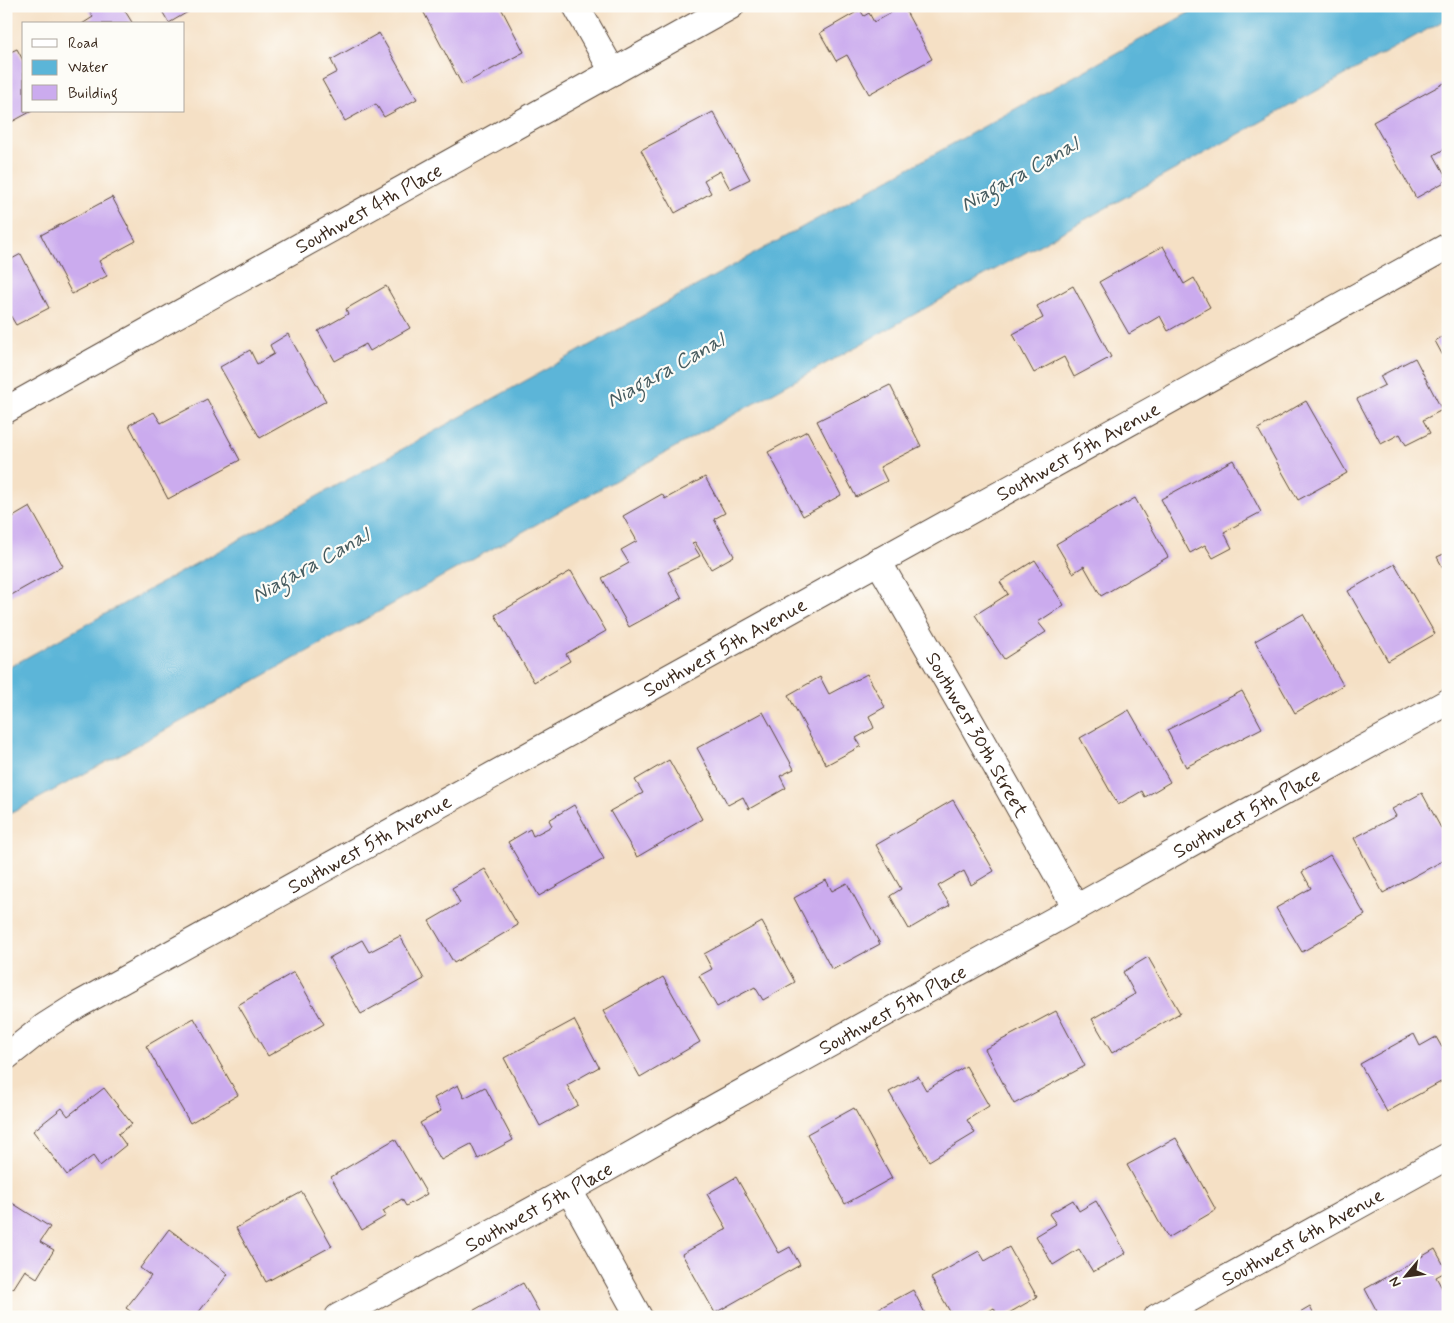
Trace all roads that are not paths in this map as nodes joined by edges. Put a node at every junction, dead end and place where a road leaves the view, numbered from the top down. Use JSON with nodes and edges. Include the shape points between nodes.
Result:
{"nodes":[{"id":1,"x":576,"y":6,"type":"edge"},
{"id":2,"x":731,"y":6,"type":"edge"},
{"id":3,"x":613,"y":72,"type":"junction"},
{"id":4,"x":1448,"y":246,"type":"edge"},
{"id":5,"x":6,"y":410,"type":"edge"},
{"id":6,"x":878,"y":561,"type":"junction"},
{"id":7,"x":1448,"y":702,"type":"edge"},
{"id":8,"x":1076,"y":908,"type":"junction"},
{"id":9,"x":6,"y":1057,"type":"edge"},
{"id":10,"x":1448,"y":1156,"type":"edge"},
{"id":11,"x":569,"y":1190,"type":"junction"},
{"id":12,"x":338,"y":1317,"type":"edge"},
{"id":13,"x":639,"y":1317,"type":"edge"},
{"id":14,"x":1157,"y":1317,"type":"edge"}],
"edges":[{"from":1,"to":3,"type":"street"},
{"from":2,"to":3,"type":"street","name":"Southwest 4th Place"},
{"from":3,"to":5,"type":"street","name":"Southwest 4th Place"},
{"from":4,"to":6,"type":"street","name":"Southwest 5th Avenue"},
{"from":6,"to":8,"type":"street","name":"Southwest 30th Street"},
{"from":6,"to":9,"type":"street","name":"Southwest 5th Avenue","via":[[78,1005]]},
{"from":7,"to":8,"type":"street","name":"Southwest 5th Place"},
{"from":8,"to":11,"type":"street","name":"Southwest 5th Place"},
{"from":10,"to":14,"type":"street","name":"Southwest 6th Avenue"},
{"from":11,"to":12,"type":"street","name":"Southwest 5th Place"},
{"from":11,"to":13,"type":"street"}]}
